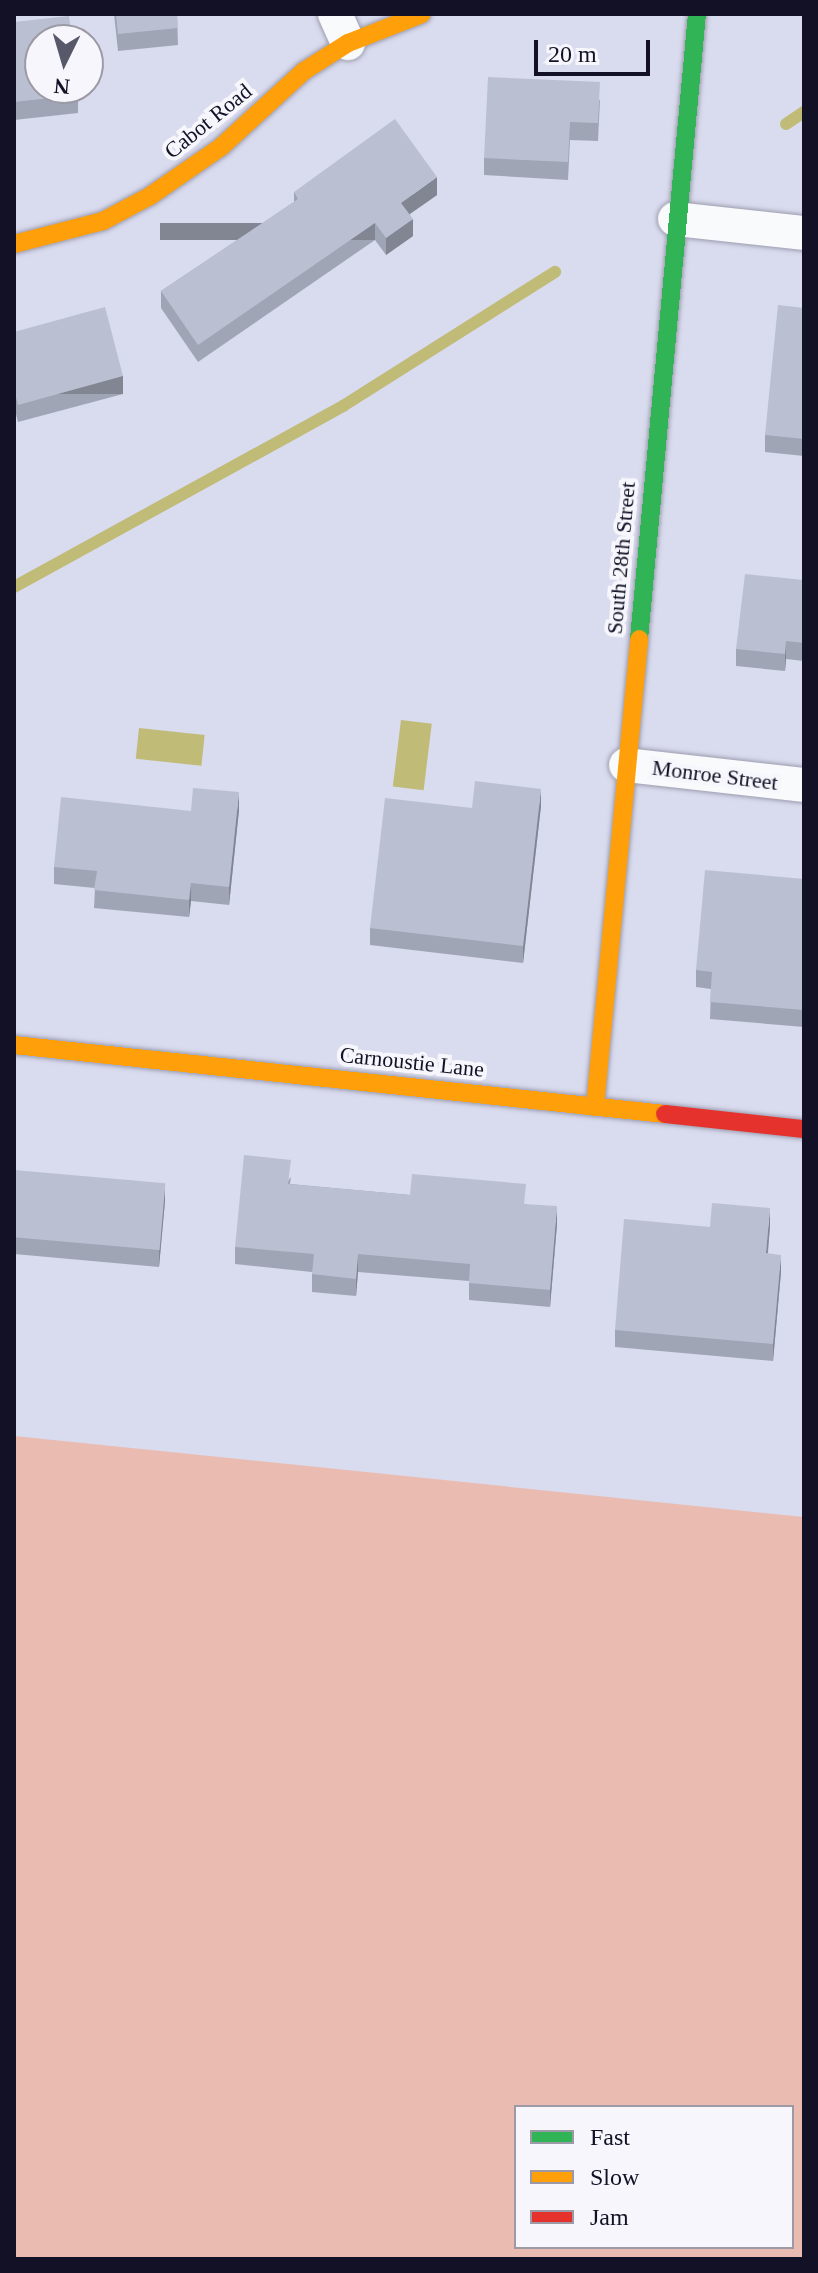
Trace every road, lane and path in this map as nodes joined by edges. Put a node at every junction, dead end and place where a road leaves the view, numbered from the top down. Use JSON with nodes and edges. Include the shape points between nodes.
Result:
{"nodes":[{"id":1,"x":422,"y":14,"type":"edge"},
{"id":2,"x":697,"y":14,"type":"edge"},
{"id":3,"x":341,"y":29,"type":"edge"},
{"id":4,"x":675,"y":219,"type":"junction"},
{"id":5,"x":804,"y":233,"type":"edge"},
{"id":6,"x":14,"y":244,"type":"edge"},
{"id":7,"x":626,"y":765,"type":"junction"},
{"id":8,"x":804,"y":785,"type":"edge"},
{"id":9,"x":14,"y":1045,"type":"edge"},
{"id":10,"x":595,"y":1107,"type":"junction"},
{"id":11,"x":804,"y":1129,"type":"edge"}],
"edges":[{"from":1,"to":3,"type":"street","name":"Cabot Road"},
{"from":2,"to":4,"type":"street","name":"South 28th Street"},
{"from":3,"to":6,"type":"street","name":"Cabot Road","via":[[150,196],[103,221]]},
{"from":4,"to":5,"type":"street"},
{"from":4,"to":7,"type":"street","name":"South 28th Street"},
{"from":7,"to":8,"type":"street","name":"Monroe Street"},
{"from":7,"to":10,"type":"street","name":"South 28th Street"},
{"from":9,"to":10,"type":"street","name":"Carnoustie Lane"},
{"from":10,"to":11,"type":"street","name":"Carnoustie Lane"}]}
